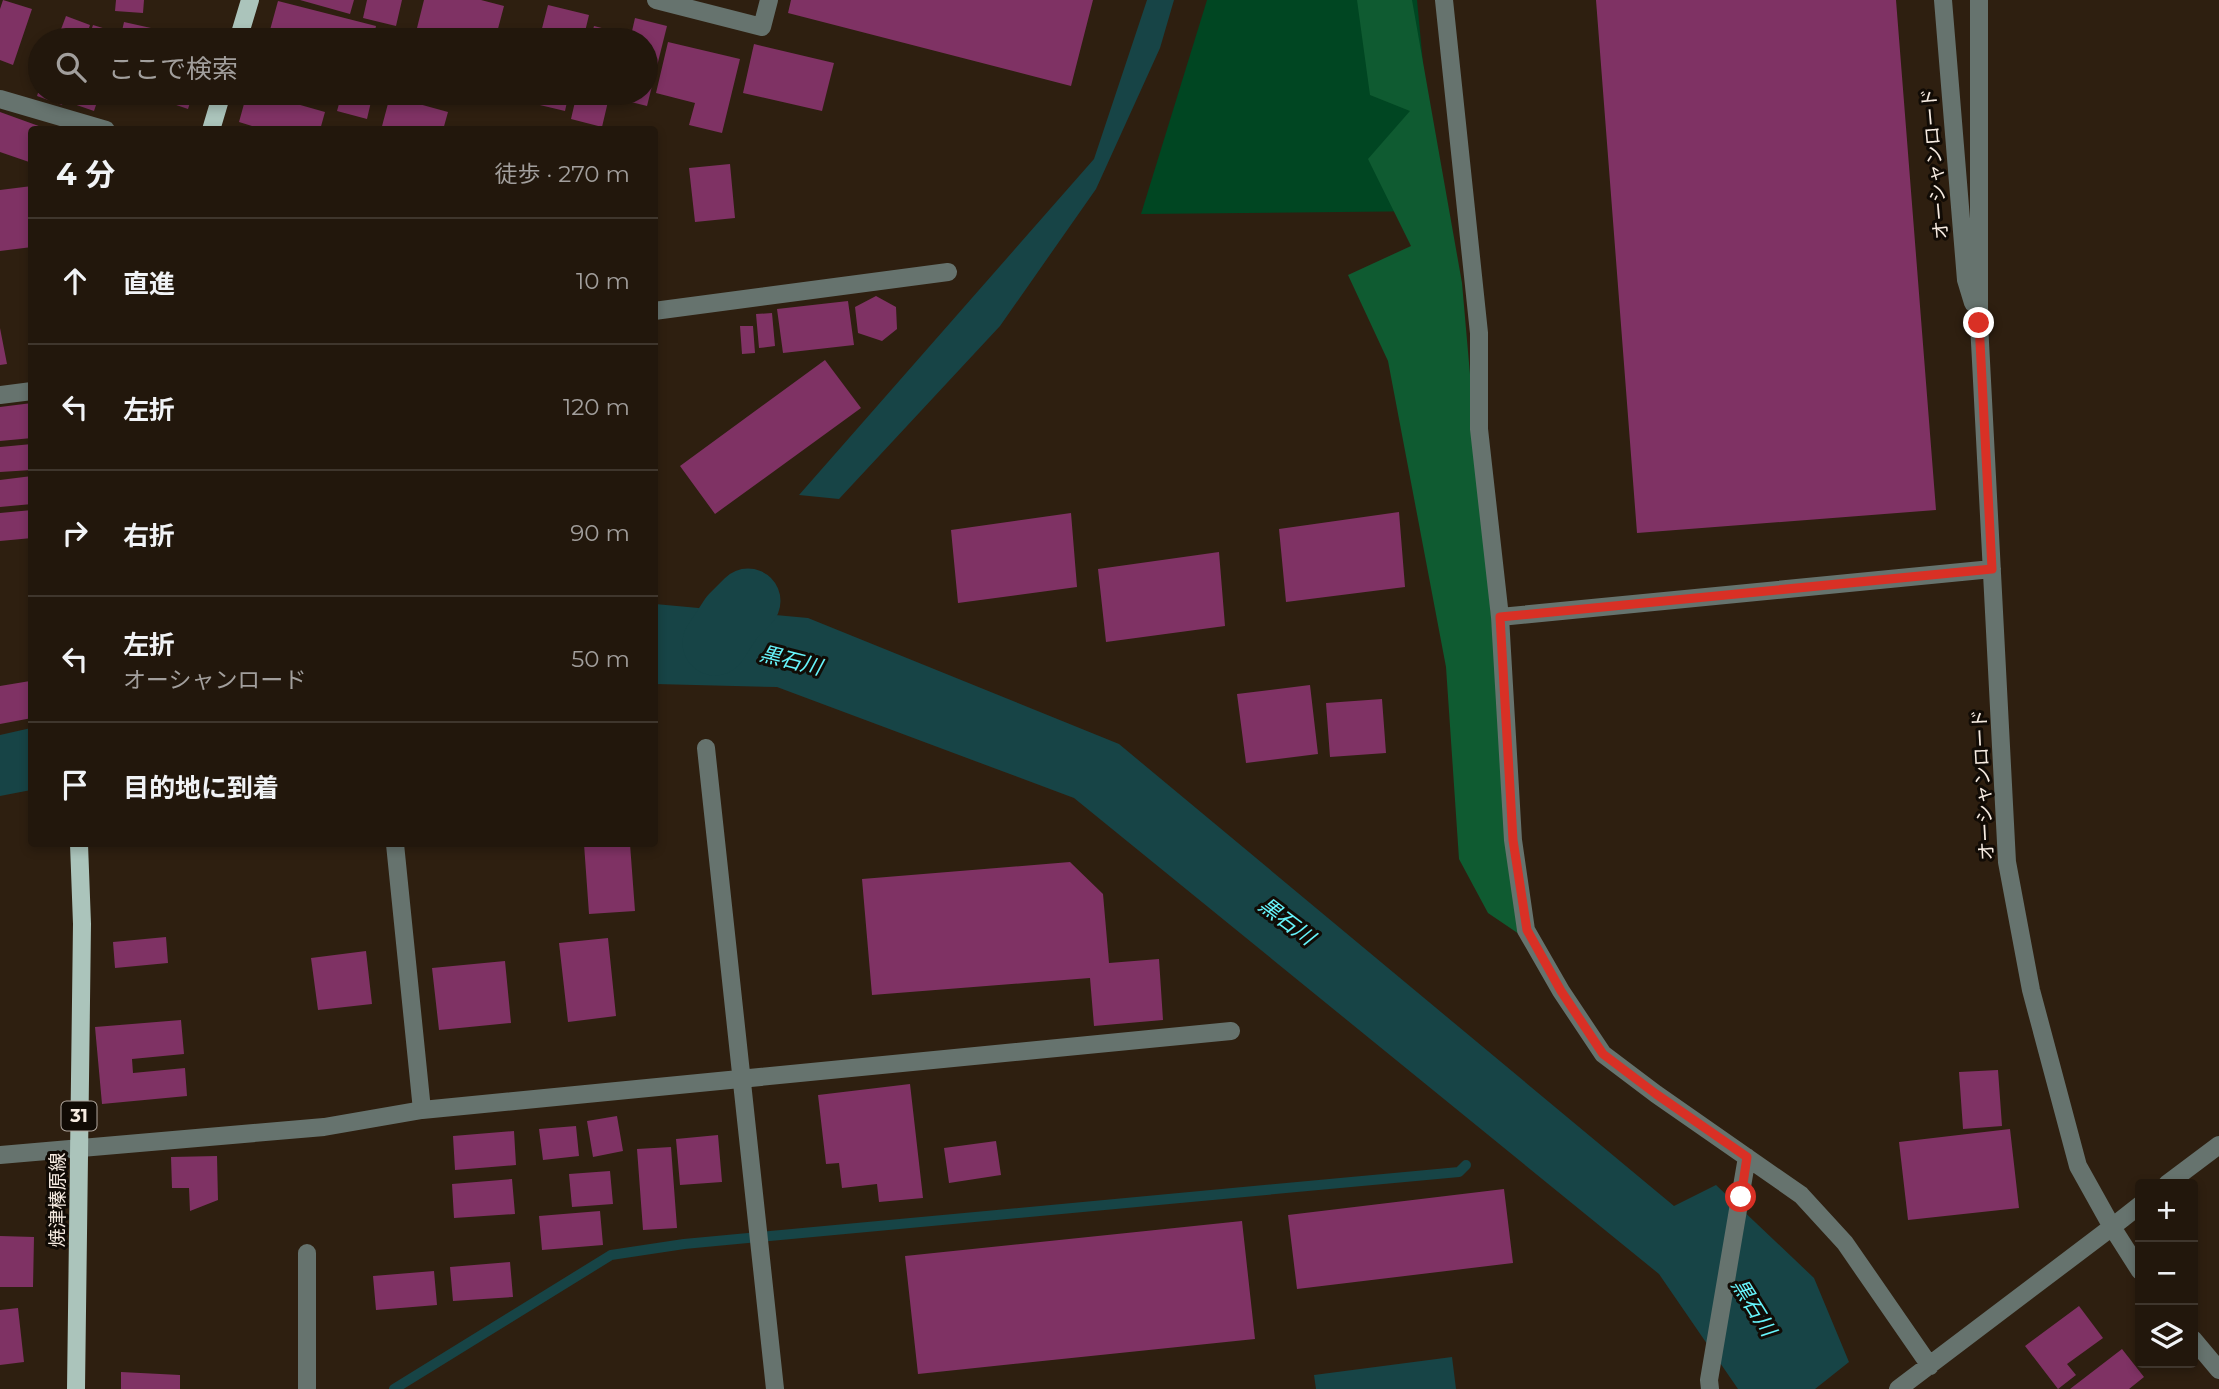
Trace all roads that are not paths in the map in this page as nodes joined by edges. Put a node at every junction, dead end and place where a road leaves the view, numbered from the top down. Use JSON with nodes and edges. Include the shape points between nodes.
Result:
{"nodes":[{"id":1,"x":250,"y":0,"type":"edge"},
{"id":2,"x":656,"y":0,"type":"edge"},
{"id":3,"x":769,"y":0,"type":"edge"},
{"id":4,"x":1444,"y":0,"type":"edge"},
{"id":5,"x":1943,"y":0,"type":"edge"},
{"id":6,"x":1979,"y":0,"type":"edge"},
{"id":7,"x":242,"y":28,"type":"edge"},
{"id":8,"x":0,"y":99,"type":"edge"},
{"id":9,"x":218,"y":105,"type":"edge"},
{"id":10,"x":92,"y":126,"type":"edge"},
{"id":11,"x":212,"y":126,"type":"edge"},
{"id":12,"x":948,"y":272,"type":"dead end"},
{"id":13,"x":658,"y":310,"type":"edge"},
{"id":14,"x":1979,"y":323,"type":"junction"},
{"id":15,"x":28,"y":392,"type":"edge"},
{"id":16,"x":0,"y":395,"type":"edge"},
{"id":17,"x":1992,"y":569,"type":"junction"},
{"id":18,"x":1500,"y":617,"type":"junction"},
{"id":19,"x":706,"y":748,"type":"dead end"},
{"id":20,"x":79,"y":847,"type":"edge"},
{"id":21,"x":395,"y":847,"type":"edge"},
{"id":22,"x":1231,"y":1031,"type":"dead end"},
{"id":23,"x":742,"y":1079,"type":"junction"},
{"id":24,"x":422,"y":1110,"type":"junction"},
{"id":25,"x":2219,"y":1145,"type":"edge"},
{"id":26,"x":78,"y":1147,"type":"junction"},
{"id":27,"x":0,"y":1155,"type":"edge"},
{"id":28,"x":1747,"y":1157,"type":"junction"},
{"id":29,"x":2175,"y":1179,"type":"edge"},
{"id":30,"x":2135,"y":1209,"type":"edge"},
{"id":31,"x":2112,"y":1227,"type":"junction"},
{"id":32,"x":307,"y":1253,"type":"dead end"},
{"id":33,"x":2135,"y":1263,"type":"edge"},
{"id":34,"x":2198,"y":1345,"type":"edge"},
{"id":35,"x":1930,"y":1366,"type":"junction"},
{"id":36,"x":2219,"y":1370,"type":"edge"},
{"id":37,"x":1710,"y":1384,"type":"edge"},
{"id":38,"x":76,"y":1389,"type":"edge"},
{"id":39,"x":307,"y":1389,"type":"edge"},
{"id":40,"x":775,"y":1389,"type":"edge"},
{"id":41,"x":1898,"y":1389,"type":"edge"}],
"edges":[{"from":1,"to":7,"type":"main road"},
{"from":2,"to":3,"type":"street","via":[[762,27]]},
{"from":4,"to":18,"type":"street","via":[[1479,333],[1479,429]]},
{"from":5,"to":14,"type":"street","name":"オーシャンロード","via":[[1966,279]]},
{"from":6,"to":14,"type":"street","name":"オーシャンロード"},
{"from":8,"to":10,"type":"street"},
{"from":9,"to":11,"type":"main road"},
{"from":12,"to":13,"type":"street"},
{"from":14,"to":17,"type":"street","name":"オーシャンロード"},
{"from":15,"to":16,"type":"street"},
{"from":17,"to":18,"type":"street"},
{"from":17,"to":31,"type":"street","name":"オーシャンロード","via":[[2007,862],[2031,990],[2078,1166]]},
{"from":18,"to":28,"type":"street","via":[[1513,840],[1527,930],[1603,1054]]},
{"from":19,"to":23,"type":"street"},
{"from":20,"to":26,"type":"main road","name":"焼津榛原線","number":"31"},
{"from":21,"to":24,"type":"street"},
{"from":22,"to":23,"type":"street"},
{"from":23,"to":24,"type":"street"},
{"from":23,"to":40,"type":"street"},
{"from":24,"to":26,"type":"street","via":[[324,1127]]},
{"from":25,"to":29,"type":"street"},
{"from":26,"to":27,"type":"street"},
{"from":26,"to":38,"type":"main road","name":"焼津榛原線","number":"31"},
{"from":28,"to":35,"type":"street","via":[[1801,1195],[1844,1243]]},
{"from":28,"to":37,"type":"street"},
{"from":30,"to":31,"type":"street"},
{"from":31,"to":33,"type":"street","name":"オーシャンロード"},
{"from":31,"to":35,"type":"street"},
{"from":32,"to":39,"type":"street"},
{"from":34,"to":36,"type":"street"},
{"from":35,"to":41,"type":"street"}]}
